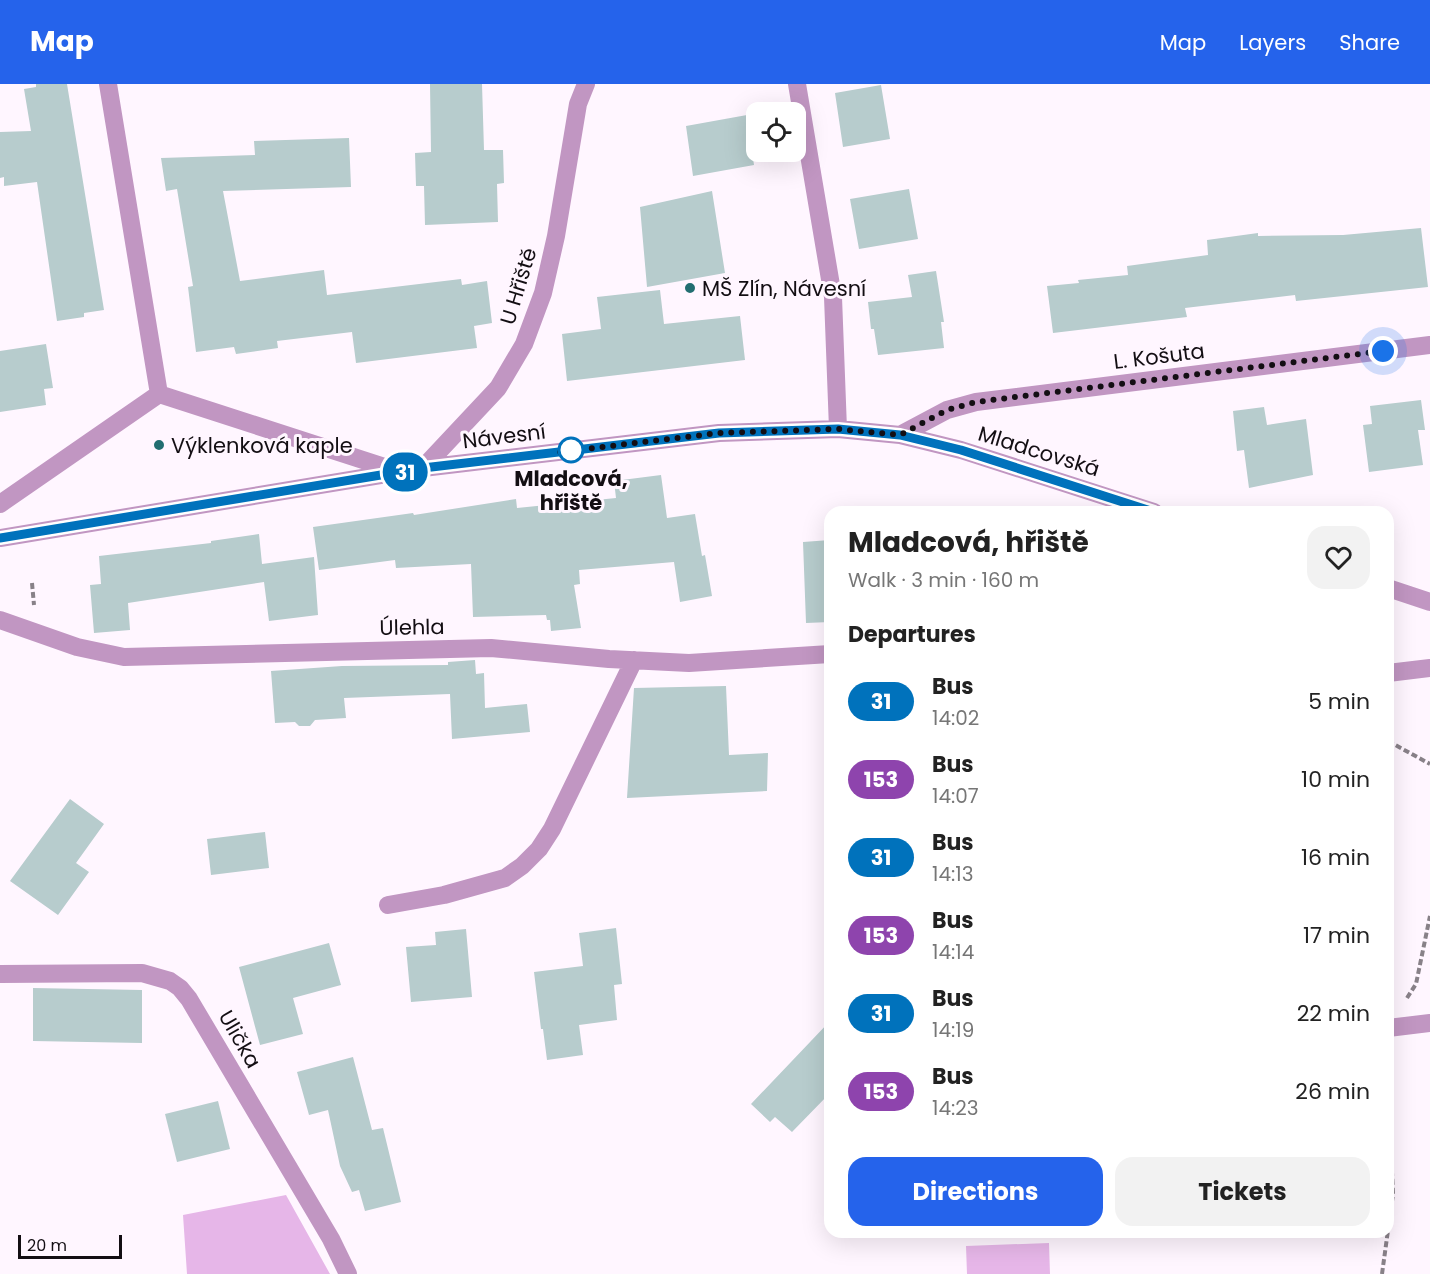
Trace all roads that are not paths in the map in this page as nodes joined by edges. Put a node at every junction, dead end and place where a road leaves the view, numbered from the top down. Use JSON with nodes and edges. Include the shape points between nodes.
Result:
{"nodes":[{"id":1,"x":108,"y":84,"type":"edge"},
{"id":2,"x":586,"y":84,"type":"edge"},
{"id":3,"x":796,"y":84,"type":"edge"},
{"id":4,"x":1430,"y":345,"type":"edge"},
{"id":5,"x":159,"y":394,"type":"junction"},
{"id":6,"x":838,"y":429,"type":"junction"},
{"id":7,"x":900,"y":435,"type":"junction"},
{"id":8,"x":423,"y":468,"type":"junction"},
{"id":9,"x":402,"y":473,"type":"junction"},
{"id":10,"x":0,"y":504,"type":"edge"},
{"id":11,"x":1135,"y":506,"type":"edge"},
{"id":12,"x":0,"y":538,"type":"edge"},
{"id":13,"x":1394,"y":590,"type":"edge"},
{"id":14,"x":1430,"y":602,"type":"edge"},
{"id":15,"x":0,"y":620,"type":"edge"},
{"id":16,"x":824,"y":654,"type":"edge"},
{"id":17,"x":634,"y":660,"type":"junction"},
{"id":18,"x":1430,"y":668,"type":"edge"},
{"id":19,"x":1394,"y":672,"type":"edge"},
{"id":20,"x":388,"y":905,"type":"dead end"},
{"id":21,"x":0,"y":974,"type":"edge"},
{"id":22,"x":1430,"y":1023,"type":"edge"},
{"id":23,"x":1394,"y":1027,"type":"edge"},
{"id":24,"x":348,"y":1274,"type":"edge"}],
"edges":[{"from":1,"to":5,"type":"street"},
{"from":2,"to":8,"type":"street","name":"U Hřiště","via":[[578,104],[543,293],[524,344],[498,388]]},
{"from":3,"to":6,"type":"street","via":[[833,297]]},
{"from":4,"to":7,"type":"street","name":"L. Košuta","via":[[976,402],[947,410]]},
{"from":5,"to":9,"type":"street"},
{"from":5,"to":10,"type":"street"},
{"from":6,"to":7,"type":"street","name":"Mladcovská"},
{"from":6,"to":8,"type":"street","name":"Návesní","via":[[719,433]]},
{"from":7,"to":11,"type":"street","name":"Mladcovská","via":[[961,450]]},
{"from":8,"to":9,"type":"street","name":"Návesní"},
{"from":9,"to":12,"type":"street","name":"Návesní"},
{"from":13,"to":14,"type":"street"},
{"from":15,"to":17,"type":"street","name":"Úlehla","via":[[78,647],[124,657],[491,648]]},
{"from":16,"to":17,"type":"street","name":"Úlehla","via":[[689,663]]},
{"from":17,"to":20,"type":"street","via":[[552,829],[522,867],[505,878]]},
{"from":18,"to":19,"type":"street"},
{"from":21,"to":24,"type":"street","name":"Ulička","via":[[142,973],[180,988],[211,1033]]},
{"from":22,"to":23,"type":"street"}]}
